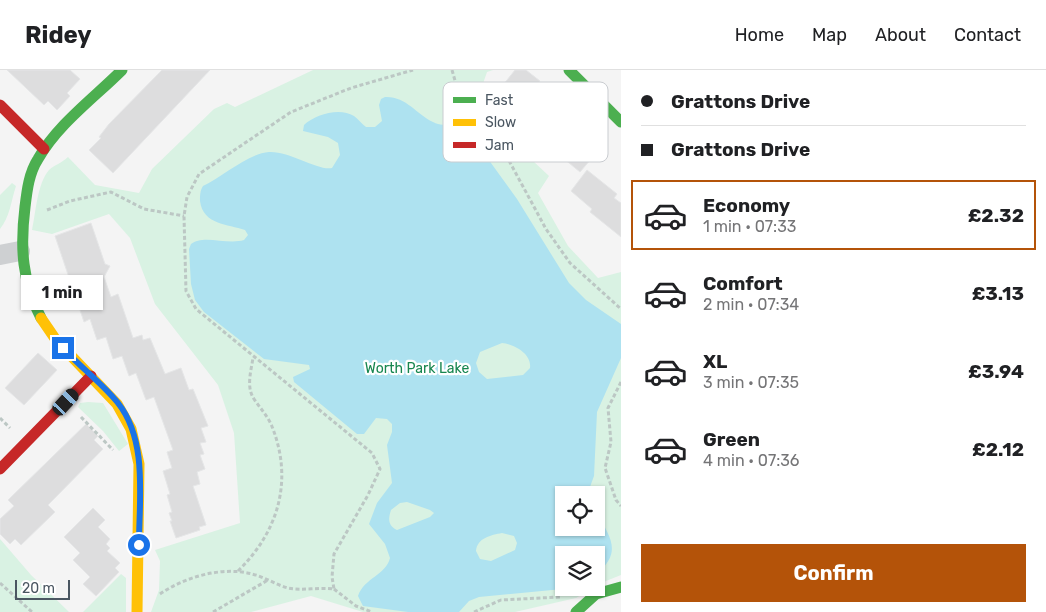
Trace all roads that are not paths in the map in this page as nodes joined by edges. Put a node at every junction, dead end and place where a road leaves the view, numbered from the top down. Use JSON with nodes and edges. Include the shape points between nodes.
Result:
{"nodes":[{"id":1,"x":122,"y":70,"type":"edge"},
{"id":2,"x":569,"y":70,"type":"edge"},
{"id":3,"x":581,"y":82,"type":"edge"},
{"id":4,"x":0,"y":105,"type":"edge"},
{"id":5,"x":608,"y":109,"type":"edge"},
{"id":6,"x":621,"y":122,"type":"edge"},
{"id":7,"x":44,"y":149,"type":"junction"},
{"id":8,"x":20,"y":251,"type":"junction"},
{"id":9,"x":0,"y":255,"type":"edge"},
{"id":10,"x":91,"y":376,"type":"junction"},
{"id":11,"x":0,"y":469,"type":"edge"},
{"id":12,"x":621,"y":587,"type":"edge"},
{"id":13,"x":137,"y":612,"type":"edge"},
{"id":14,"x":576,"y":612,"type":"edge"}],
"edges":[{"from":1,"to":7,"type":"street"},
{"from":2,"to":3,"type":"street"},
{"from":4,"to":7,"type":"street"},
{"from":5,"to":6,"type":"street"},
{"from":7,"to":8,"type":"street","via":[[29,178]]},
{"from":8,"to":9,"type":"street"},
{"from":8,"to":10,"type":"street","via":[[36,310],[55,338]]},
{"from":10,"to":11,"type":"street"},
{"from":10,"to":13,"type":"street","via":[[119,404],[137,444]]},
{"from":12,"to":14,"type":"street","via":[[599,592]]}]}
